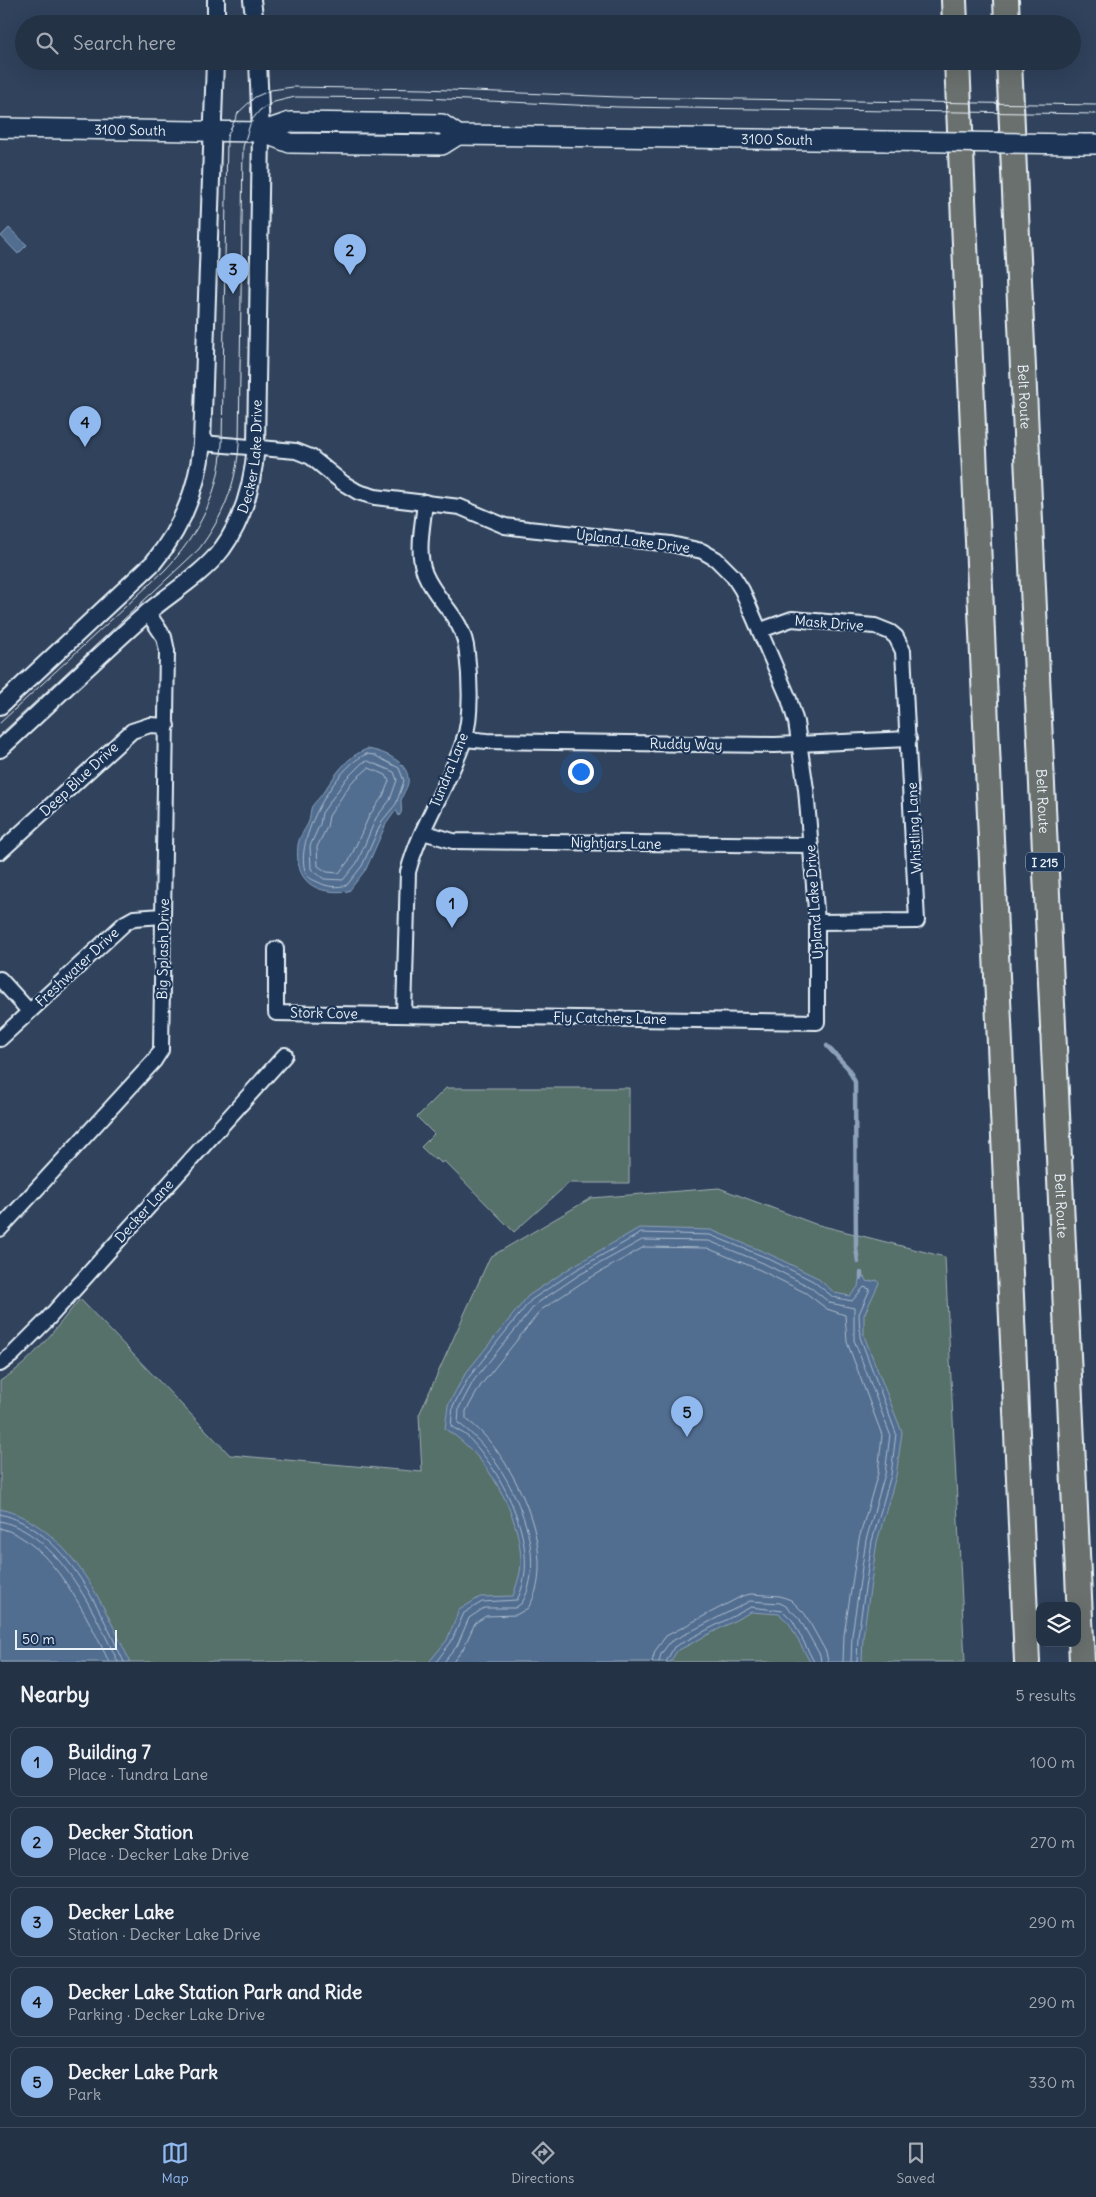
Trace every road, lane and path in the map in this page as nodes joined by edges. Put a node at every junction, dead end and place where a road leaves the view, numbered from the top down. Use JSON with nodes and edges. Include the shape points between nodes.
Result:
{"nodes":[{"id":1,"x":216,"y":0,"type":"edge"},
{"id":2,"x":252,"y":0,"type":"edge"},
{"id":3,"x":954,"y":0,"type":"edge"},
{"id":4,"x":1006,"y":0,"type":"edge"},
{"id":5,"x":216,"y":15,"type":"edge"},
{"id":6,"x":254,"y":15,"type":"edge"},
{"id":7,"x":955,"y":15,"type":"edge"},
{"id":8,"x":1007,"y":15,"type":"edge"},
{"id":9,"x":215,"y":70,"type":"edge"},
{"id":10,"x":258,"y":70,"type":"edge"},
{"id":11,"x":957,"y":70,"type":"edge"},
{"id":12,"x":1009,"y":70,"type":"edge"},
{"id":13,"x":0,"y":128,"type":"edge"},
{"id":14,"x":213,"y":132,"type":"junction"},
{"id":15,"x":261,"y":132,"type":"junction"},
{"id":16,"x":1088,"y":144,"type":"edge"},
{"id":17,"x":202,"y":443,"type":"junction"},
{"id":18,"x":256,"y":446,"type":"junction"},
{"id":19,"x":425,"y":502,"type":"junction"},
{"id":20,"x":148,"y":613,"type":"junction"},
{"id":21,"x":761,"y":630,"type":"junction"},
{"id":22,"x":896,"y":637,"type":"joint"},
{"id":23,"x":0,"y":706,"type":"edge"},
{"id":24,"x":167,"y":726,"type":"junction"},
{"id":25,"x":464,"y":739,"type":"junction"},
{"id":26,"x":909,"y":739,"type":"junction"},
{"id":27,"x":800,"y":744,"type":"junction"},
{"id":28,"x":0,"y":749,"type":"edge"},
{"id":29,"x":423,"y":832,"type":"junction"},
{"id":30,"x":810,"y":845,"type":"junction"},
{"id":31,"x":0,"y":852,"type":"edge"},
{"id":32,"x":163,"y":916,"type":"junction"},
{"id":33,"x":817,"y":922,"type":"junction"},
{"id":34,"x":276,"y":950,"type":"dead end"},
{"id":35,"x":0,"y":979,"type":"edge"},
{"id":36,"x":29,"y":1012,"type":"junction"},
{"id":37,"x":404,"y":1014,"type":"junction"},
{"id":38,"x":816,"y":1022,"type":"joint"},
{"id":39,"x":0,"y":1039,"type":"edge"},
{"id":40,"x":285,"y":1055,"type":"dead end"},
{"id":41,"x":0,"y":1229,"type":"edge"},
{"id":42,"x":0,"y":1364,"type":"edge"},
{"id":43,"x":1027,"y":1662,"type":"edge"},
{"id":44,"x":1082,"y":1662,"type":"edge"}],
"edges":[{"from":1,"to":5,"type":"street"},
{"from":2,"to":6,"type":"street"},
{"from":3,"to":7,"type":"highway"},
{"from":4,"to":8,"type":"highway"},
{"from":9,"to":14,"type":"street"},
{"from":10,"to":15,"type":"street","name":"Decker Lake Drive"},
{"from":11,"to":43,"type":"highway"},
{"from":12,"to":44,"type":"highway","name":"Belt Route","number":"I 215"},
{"from":13,"to":14,"type":"main road","name":"3100 South"},
{"from":14,"to":15,"type":"main road","name":"3100 South"},
{"from":14,"to":17,"type":"street"},
{"from":15,"to":16,"type":"main road","name":"3100 South","bridge":true,"via":[[290,122],[309,122],[442,124],[458,135]]},
{"from":15,"to":18,"type":"street","name":"Decker Lake Drive"},
{"from":17,"to":18,"type":"street","name":"Upland Lake Drive"},
{"from":17,"to":23,"type":"street","via":[[192,496],[166,547],[126,590]]},
{"from":18,"to":19,"type":"street","name":"Upland Lake Drive","via":[[296,451],[311,457],[343,483],[366,494],[389,500]]},
{"from":18,"to":20,"type":"street","name":"Decker Lake Drive","via":[[247,499],[226,542],[207,565]]},
{"from":19,"to":21,"type":"street","name":"Upland Lake Drive","via":[[460,507],[505,526],[671,544],[702,551],[716,559],[733,576]]},
{"from":19,"to":25,"type":"street","name":"Tundra Lane","via":[[421,545],[425,573],[460,626],[467,652],[468,696]]},
{"from":20,"to":24,"type":"street","name":"Big Splash Drive","via":[[167,644]]},
{"from":20,"to":28,"type":"street","name":"Decker Lake Drive"},
{"from":21,"to":22,"type":"street","name":"Mask Drive","via":[[799,619],[875,626]]},
{"from":21,"to":27,"type":"street","name":"Upland Lake Drive","via":[[793,710]]},
{"from":22,"to":26,"type":"street","name":"Whistling Lane","via":[[904,658]]},
{"from":24,"to":31,"type":"street","name":"Deep Blue Drive","via":[[150,725],[132,731]]},
{"from":24,"to":32,"type":"street","name":"Big Splash Drive"},
{"from":25,"to":27,"type":"street","name":"Ruddy Way"},
{"from":25,"to":29,"type":"street","name":"Tundra Lane"},
{"from":26,"to":27,"type":"street","name":"Ruddy Way"},
{"from":26,"to":33,"type":"street","name":"Whistling Lane","via":[[917,921]]},
{"from":27,"to":30,"type":"street","name":"Upland Lake Drive"},
{"from":29,"to":30,"type":"street","name":"Nightjars Lane","via":[[453,840]]},
{"from":29,"to":37,"type":"street","name":"Tundra Lane","via":[[411,862],[407,885]]},
{"from":30,"to":33,"type":"street","name":"Upland Lake Drive"},
{"from":32,"to":36,"type":"street","name":"Freshwater Drive","via":[[134,918],[125,924]]},
{"from":32,"to":41,"type":"street","name":"Big Splash Drive","via":[[160,1050],[154,1061]]},
{"from":33,"to":38,"type":"street","name":"Upland Lake Drive"},
{"from":34,"to":37,"type":"street","name":"Stork Cove","via":[[276,1013]]},
{"from":35,"to":36,"type":"street"},
{"from":36,"to":39,"type":"street","name":"Freshwater Drive"},
{"from":37,"to":38,"type":"street","name":"Fly Catchers Lane"},
{"from":40,"to":42,"type":"street","name":"Decker Lane","via":[[46,1321]]}]}
